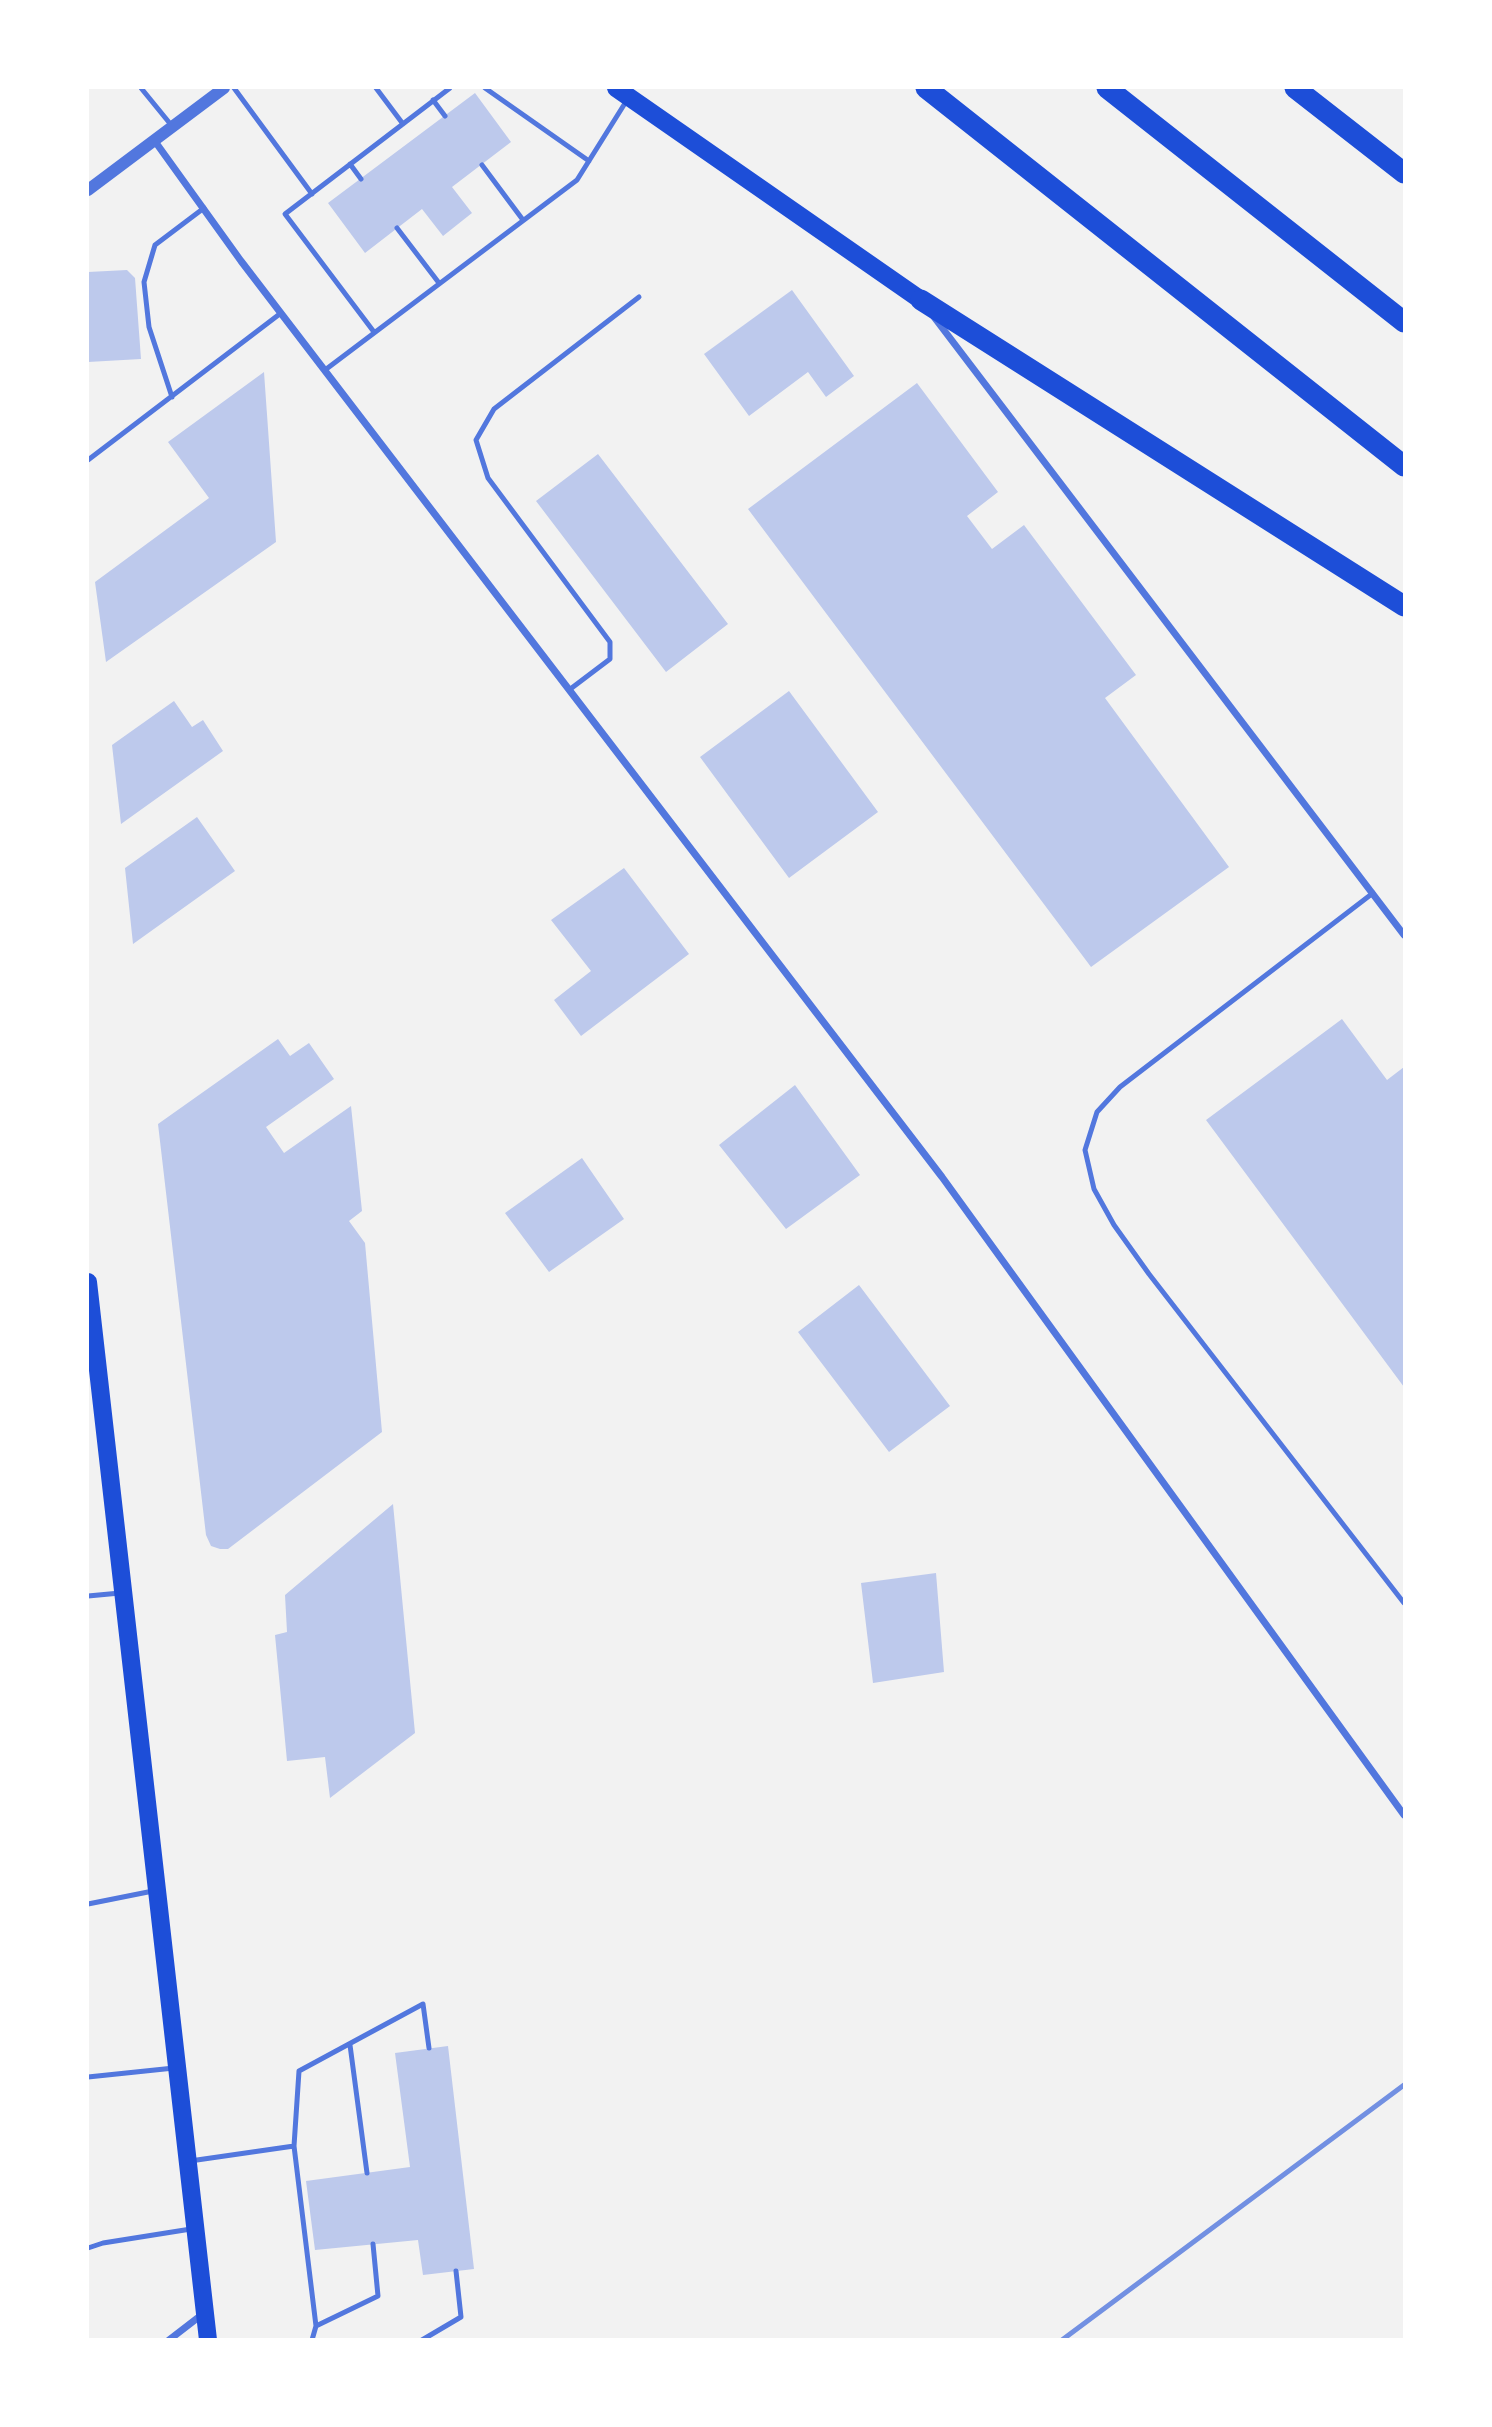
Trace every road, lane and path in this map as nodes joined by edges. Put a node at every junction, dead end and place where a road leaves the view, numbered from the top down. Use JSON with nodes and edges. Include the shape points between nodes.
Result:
{"nodes":[{"id":1,"x":141,"y":88,"type":"edge"},
{"id":2,"x":224,"y":88,"type":"edge"},
{"id":3,"x":234,"y":88,"type":"edge"},
{"id":4,"x":376,"y":88,"type":"edge"},
{"id":5,"x":450,"y":88,"type":"edge"},
{"id":6,"x":485,"y":88,"type":"edge"},
{"id":7,"x":926,"y":88,"type":"edge"},
{"id":8,"x":1107,"y":88,"type":"edge"},
{"id":9,"x":1295,"y":88,"type":"edge"},
{"id":10,"x":623,"y":92,"type":"edge"},
{"id":11,"x":433,"y":100,"type":"junction"},
{"id":12,"x":445,"y":116,"type":"dead end"},
{"id":13,"x":403,"y":124,"type":"junction"},
{"id":14,"x":172,"y":126,"type":"junction"},
{"id":15,"x":154,"y":139,"type":"junction"},
{"id":16,"x":589,"y":161,"type":"junction"},
{"id":17,"x":350,"y":164,"type":"junction"},
{"id":18,"x":482,"y":164,"type":"dead end"},
{"id":19,"x":1405,"y":173,"type":"edge"},
{"id":20,"x":361,"y":179,"type":"dead end"},
{"id":21,"x":88,"y":190,"type":"edge"},
{"id":22,"x":312,"y":194,"type":"junction"},
{"id":23,"x":204,"y":208,"type":"junction"},
{"id":24,"x":523,"y":220,"type":"junction"},
{"id":25,"x":397,"y":228,"type":"dead end"},
{"id":26,"x":439,"y":284,"type":"junction"},
{"id":27,"x":639,"y":297,"type":"dead end"},
{"id":28,"x":921,"y":300,"type":"junction"},
{"id":29,"x":281,"y":313,"type":"junction"},
{"id":30,"x":1405,"y":322,"type":"edge"},
{"id":31,"x":374,"y":332,"type":"junction"},
{"id":32,"x":325,"y":370,"type":"junction"},
{"id":33,"x":172,"y":397,"type":"junction"},
{"id":34,"x":88,"y":460,"type":"edge"},
{"id":35,"x":1405,"y":466,"type":"edge"},
{"id":36,"x":1405,"y":606,"type":"edge"},
{"id":37,"x":569,"y":690,"type":"junction"},
{"id":38,"x":1373,"y":893,"type":"junction"},
{"id":39,"x":1405,"y":935,"type":"edge"},
{"id":40,"x":88,"y":1282,"type":"edge"},
{"id":41,"x":123,"y":1592,"type":"junction"},
{"id":42,"x":88,"y":1596,"type":"edge"},
{"id":43,"x":1405,"y":1603,"type":"edge"},
{"id":44,"x":1405,"y":1815,"type":"edge"},
{"id":45,"x":156,"y":1891,"type":"junction"},
{"id":46,"x":88,"y":1904,"type":"edge"},
{"id":47,"x":350,"y":2045,"type":"junction"},
{"id":48,"x":429,"y":2048,"type":"dead end"},
{"id":49,"x":177,"y":2068,"type":"junction"},
{"id":50,"x":88,"y":2077,"type":"edge"},
{"id":51,"x":294,"y":2146,"type":"junction"},
{"id":52,"x":188,"y":2161,"type":"junction"},
{"id":53,"x":367,"y":2173,"type":"dead end"},
{"id":54,"x":196,"y":2229,"type":"junction"},
{"id":55,"x":373,"y":2244,"type":"dead end"},
{"id":56,"x":88,"y":2248,"type":"edge"},
{"id":57,"x":456,"y":2271,"type":"dead end"},
{"id":58,"x":205,"y":2312,"type":"junction"},
{"id":59,"x":316,"y":2326,"type":"junction"},
{"id":60,"x":169,"y":2340,"type":"edge"},
{"id":61,"x":208,"y":2340,"type":"edge"},
{"id":62,"x":312,"y":2340,"type":"edge"},
{"id":63,"x":422,"y":2340,"type":"edge"}],
"edges":[{"from":1,"to":14,"type":"lane"},
{"from":2,"to":14,"type":"street"},
{"from":3,"to":22,"type":"lane"},
{"from":4,"to":13,"type":"lane"},
{"from":5,"to":11,"type":"lane"},
{"from":6,"to":16,"type":"lane"},
{"from":7,"to":35,"type":"highway"},
{"from":8,"to":30,"type":"highway"},
{"from":9,"to":19,"type":"highway"},
{"from":10,"to":16,"type":"lane"},
{"from":10,"to":28,"type":"main road"},
{"from":11,"to":12,"type":"lane"},
{"from":11,"to":13,"type":"lane"},
{"from":13,"to":17,"type":"lane"},
{"from":14,"to":15,"type":"street"},
{"from":15,"to":21,"type":"street"},
{"from":15,"to":23,"type":"street"},
{"from":16,"to":24,"type":"lane","via":[[577,180]]},
{"from":17,"to":20,"type":"lane"},
{"from":17,"to":22,"type":"lane"},
{"from":18,"to":24,"type":"lane"},
{"from":22,"to":31,"type":"lane","via":[[285,214]]},
{"from":23,"to":29,"type":"street"},
{"from":23,"to":33,"type":"lane","via":[[155,245],[144,282],[149,327]]},
{"from":24,"to":26,"type":"lane"},
{"from":25,"to":26,"type":"lane"},
{"from":26,"to":31,"type":"lane"},
{"from":27,"to":37,"type":"lane","via":[[494,409],[476,440],[488,478],[610,642],[610,659]]},
{"from":28,"to":36,"type":"highway"},
{"from":28,"to":38,"type":"street"},
{"from":29,"to":32,"type":"street"},
{"from":29,"to":33,"type":"lane"},
{"from":31,"to":32,"type":"lane"},
{"from":32,"to":37,"type":"street"},
{"from":33,"to":34,"type":"lane"},
{"from":37,"to":44,"type":"street","via":[[942,1177]]},
{"from":38,"to":39,"type":"street"},
{"from":38,"to":43,"type":"lane","via":[[1120,1087],[1097,1112],[1085,1150],[1094,1189],[1114,1225]]},
{"from":40,"to":41,"type":"main road"},
{"from":41,"to":42,"type":"lane"},
{"from":41,"to":45,"type":"main road"},
{"from":45,"to":46,"type":"lane"},
{"from":45,"to":49,"type":"main road"},
{"from":47,"to":48,"type":"lane","via":[[423,2004]]},
{"from":47,"to":51,"type":"lane","via":[[299,2071]]},
{"from":47,"to":53,"type":"lane"},
{"from":49,"to":50,"type":"lane"},
{"from":49,"to":52,"type":"main road"},
{"from":51,"to":52,"type":"lane"},
{"from":51,"to":59,"type":"lane"},
{"from":52,"to":54,"type":"main road"},
{"from":54,"to":56,"type":"lane"},
{"from":54,"to":58,"type":"main road"},
{"from":55,"to":59,"type":"lane","via":[[378,2296]]},
{"from":57,"to":63,"type":"lane","via":[[461,2317]]},
{"from":58,"to":60,"type":"street"},
{"from":58,"to":61,"type":"main road"},
{"from":59,"to":62,"type":"lane"}]}
